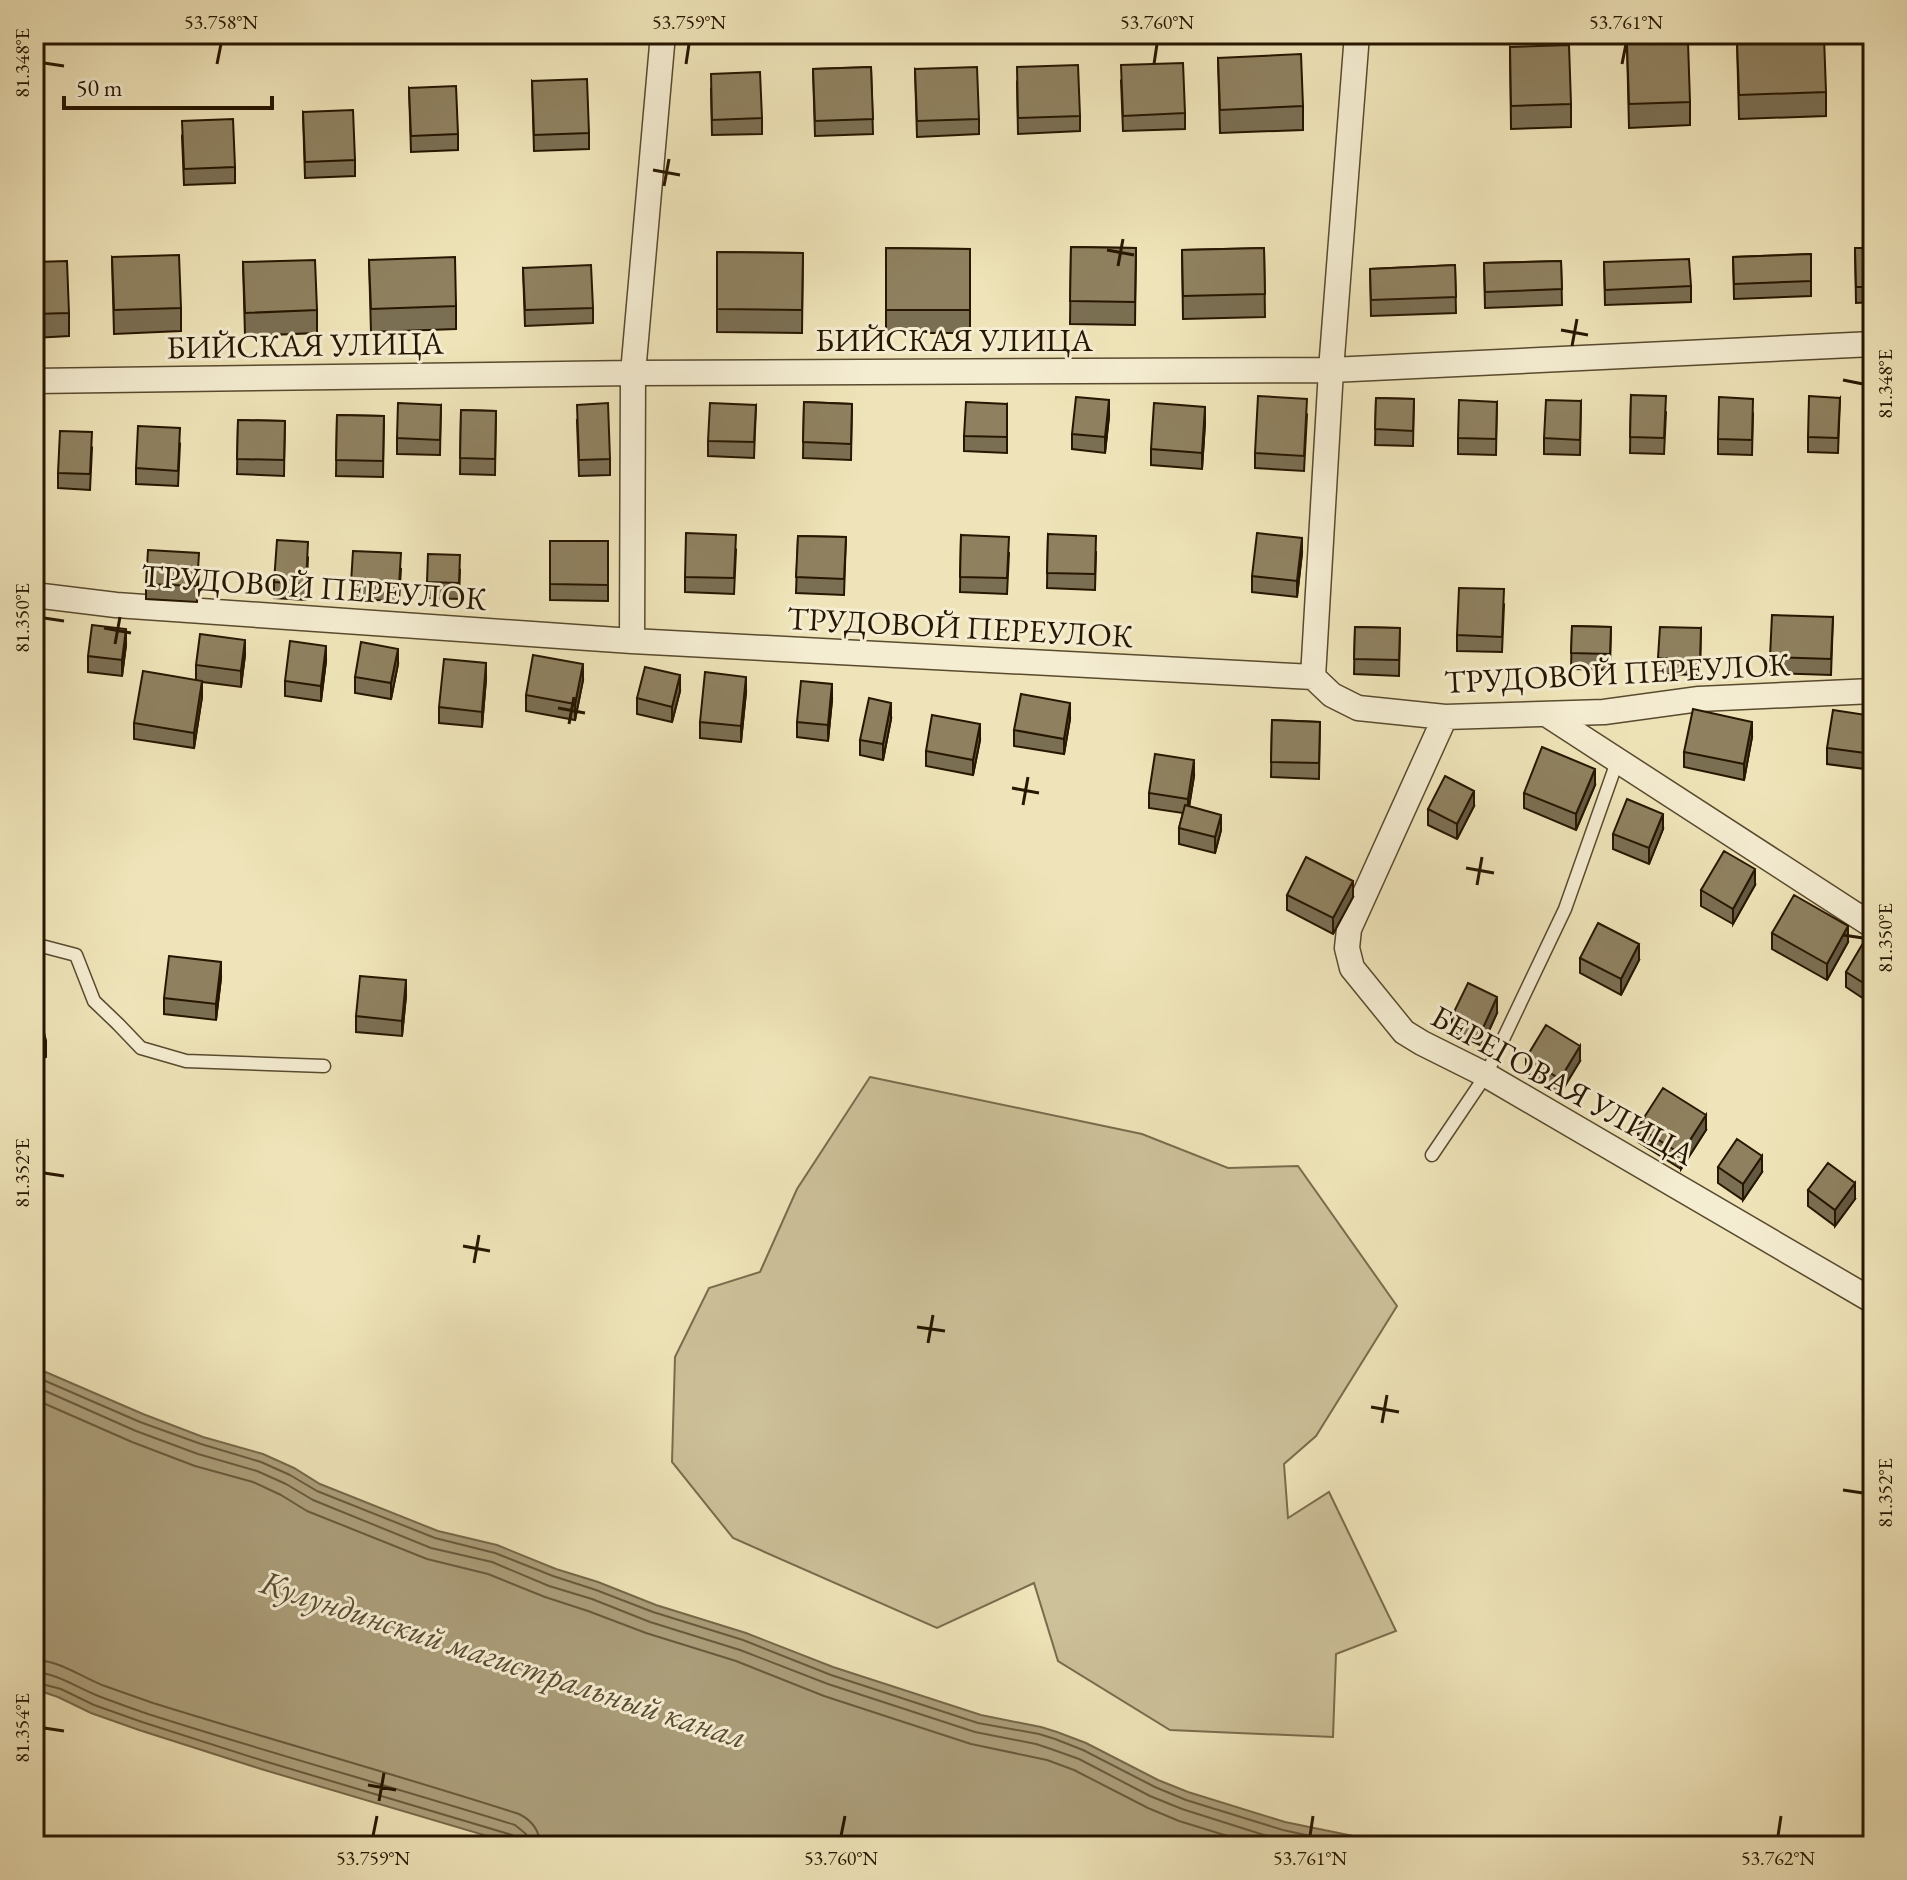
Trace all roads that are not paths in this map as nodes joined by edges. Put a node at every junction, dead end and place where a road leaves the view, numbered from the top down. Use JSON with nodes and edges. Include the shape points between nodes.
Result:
{"nodes":[{"id":1,"x":735,"y":34,"type":"edge"},
{"id":2,"x":1357,"y":34,"type":"edge"},
{"id":3,"x":663,"y":35,"type":"edge"},
{"id":4,"x":1873,"y":344,"type":"edge"},
{"id":5,"x":1331,"y":370,"type":"junction"},
{"id":6,"x":633,"y":373,"type":"junction"},
{"id":7,"x":34,"y":381,"type":"edge"},
{"id":8,"x":34,"y":595,"type":"edge"},
{"id":9,"x":632,"y":641,"type":"junction"},
{"id":10,"x":1313,"y":677,"type":"junction"},
{"id":11,"x":1873,"y":691,"type":"edge"},
{"id":12,"x":1546,"y":714,"type":"junction"},
{"id":13,"x":1445,"y":717,"type":"junction"},
{"id":14,"x":1618,"y":759,"type":"junction"},
{"id":15,"x":1873,"y":926,"type":"edge"},
{"id":16,"x":34,"y":944,"type":"edge"},
{"id":17,"x":324,"y":1066,"type":"dead end"},
{"id":18,"x":1486,"y":1075,"type":"junction"},
{"id":19,"x":1432,"y":1155,"type":"dead end"},
{"id":20,"x":1873,"y":1301,"type":"edge"}],
"edges":[{"from":1,"to":3,"type":"lane"},
{"from":2,"to":5,"type":"street"},
{"from":3,"to":6,"type":"street"},
{"from":4,"to":5,"type":"street","name":"БИЙСКАЯ УЛИЦА"},
{"from":5,"to":6,"type":"street","name":"БИЙСКАЯ УЛИЦА"},
{"from":5,"to":10,"type":"street"},
{"from":6,"to":7,"type":"street","name":"БИЙСКАЯ УЛИЦА"},
{"from":6,"to":9,"type":"street"},
{"from":8,"to":9,"type":"street","name":"ТРУДОВОЙ ПЕРЕУЛОК"},
{"from":9,"to":10,"type":"street","name":"ТРУДОВОЙ ПЕРЕУЛОК"},
{"from":10,"to":13,"type":"street","name":"ТРУДОВОЙ ПЕРЕУЛОК","via":[[1332,695],[1358,708]]},
{"from":11,"to":12,"type":"street","name":"ТРУДОВОЙ ПЕРЕУЛОК","via":[[1699,699]]},
{"from":12,"to":13,"type":"street","name":"ТРУДОВОЙ ПЕРЕУЛОК"},
{"from":12,"to":14,"type":"street"},
{"from":13,"to":18,"type":"street","name":"БЕРЕГОВАЯ УЛИЦА","via":[[1349,929],[1347,948],[1352,968],[1404,1032]]},
{"from":14,"to":15,"type":"street"},
{"from":14,"to":18,"type":"lane","via":[[1565,909]]},
{"from":16,"to":17,"type":"lane","via":[[76,955],[94,1001],[141,1048],[186,1061]]},
{"from":18,"to":19,"type":"lane"},
{"from":18,"to":20,"type":"street","name":"БЕРЕГОВАЯ УЛИЦА"}]}
